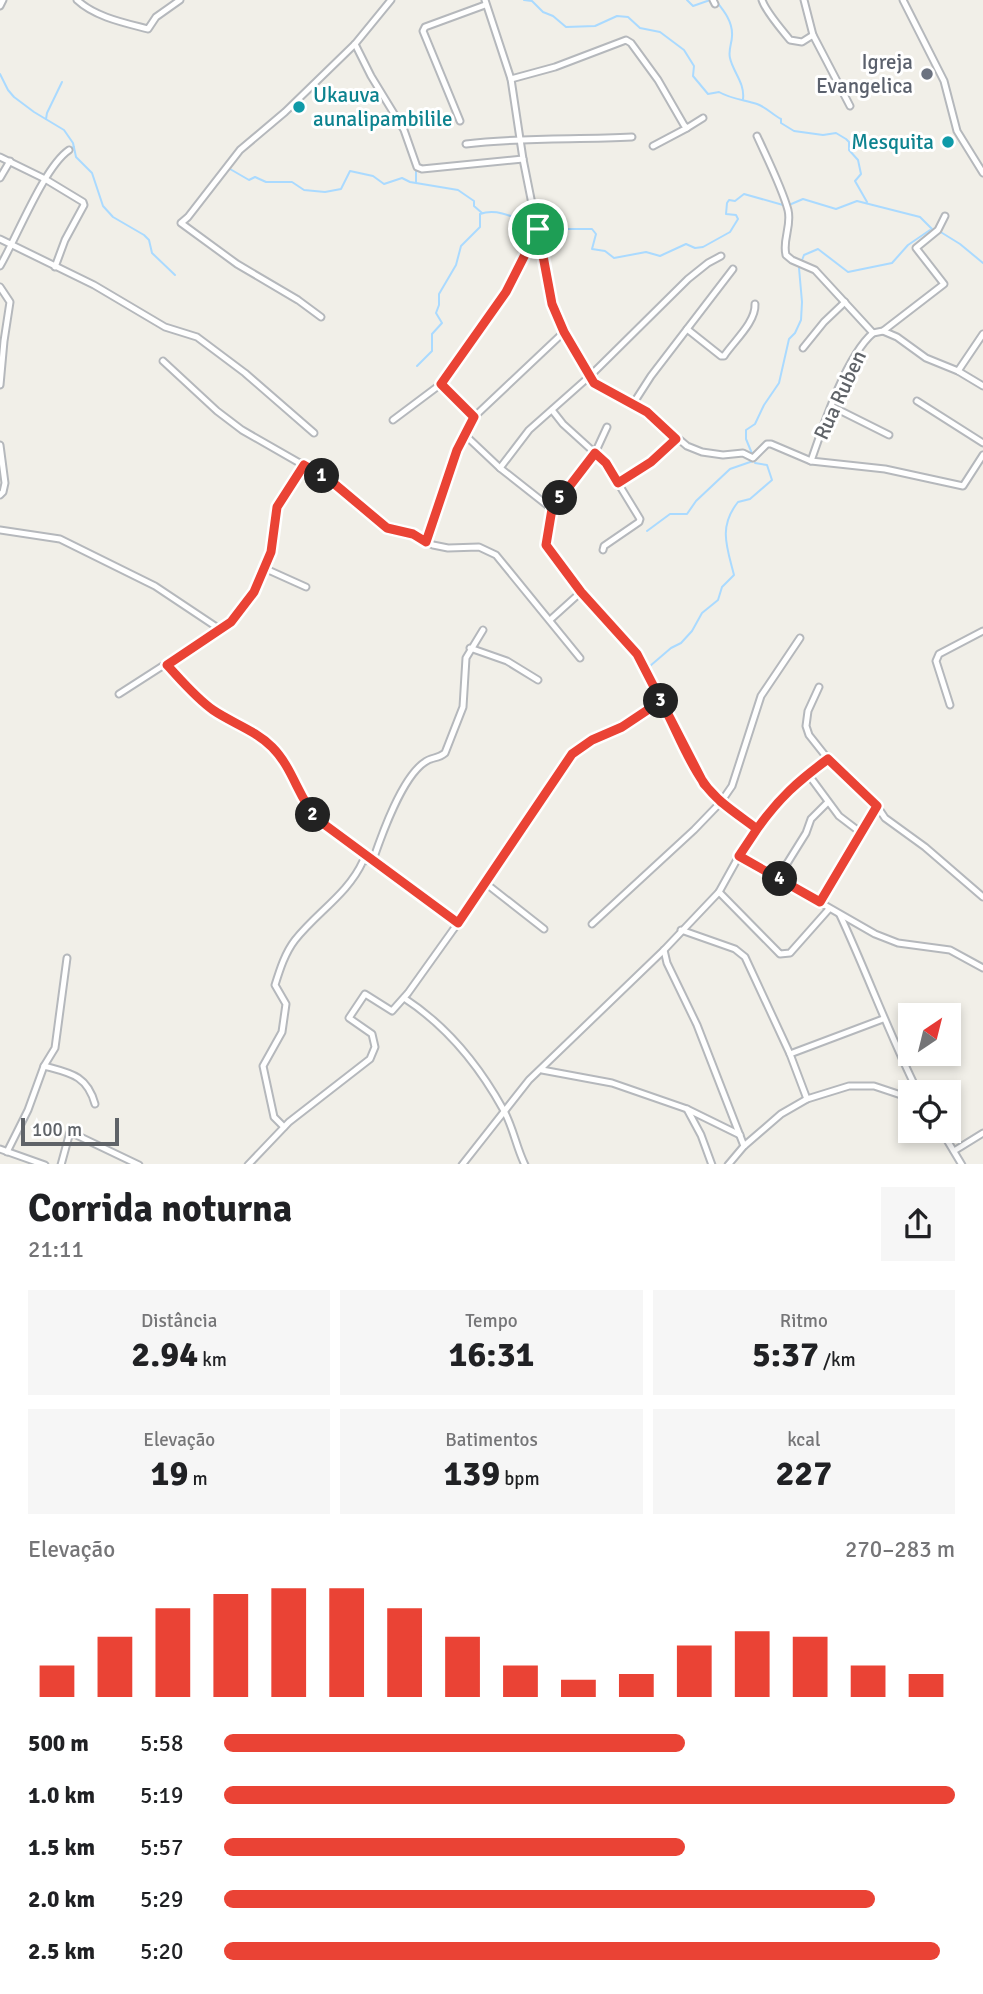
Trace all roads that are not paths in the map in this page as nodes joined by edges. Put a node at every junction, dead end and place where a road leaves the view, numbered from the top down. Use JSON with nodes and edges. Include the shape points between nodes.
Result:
{"nodes":[{"id":1,"x":3,"y":0,"type":"edge"},
{"id":2,"x":77,"y":0,"type":"edge"},
{"id":3,"x":180,"y":0,"type":"edge"},
{"id":4,"x":391,"y":0,"type":"edge"},
{"id":5,"x":762,"y":0,"type":"edge"},
{"id":6,"x":804,"y":0,"type":"edge"},
{"id":7,"x":903,"y":0,"type":"edge"},
{"id":8,"x":485,"y":2,"type":"edge"},
{"id":9,"x":0,"y":6,"type":"edge"},
{"id":10,"x":813,"y":35,"type":"junction"},
{"id":11,"x":355,"y":44,"type":"junction"},
{"id":12,"x":511,"y":79,"type":"junction"},
{"id":13,"x":849,"y":106,"type":"dead end"},
{"id":14,"x":703,"y":118,"type":"dead end"},
{"id":15,"x":460,"y":121,"type":"dead end"},
{"id":16,"x":687,"y":128,"type":"junction"},
{"id":17,"x":757,"y":136,"type":"dead end"},
{"id":18,"x":632,"y":137,"type":"dead end"},
{"id":19,"x":522,"y":138,"type":"junction"},
{"id":20,"x":466,"y":144,"type":"dead end"},
{"id":21,"x":653,"y":146,"type":"dead end"},
{"id":22,"x":69,"y":150,"type":"dead end"},
{"id":23,"x":0,"y":157,"type":"edge"},
{"id":24,"x":523,"y":159,"type":"junction"},
{"id":25,"x":10,"y":161,"type":"junction"},
{"id":26,"x":983,"y":173,"type":"edge"},
{"id":27,"x":0,"y":178,"type":"edge"},
{"id":28,"x":45,"y":179,"type":"junction"},
{"id":29,"x":945,"y":216,"type":"dead end"},
{"id":30,"x":538,"y":229,"type":"junction"},
{"id":31,"x":0,"y":239,"type":"edge"},
{"id":32,"x":12,"y":245,"type":"junction"},
{"id":33,"x":721,"y":256,"type":"dead end"},
{"id":34,"x":0,"y":265,"type":"edge"},
{"id":35,"x":55,"y":267,"type":"junction"},
{"id":36,"x":733,"y":269,"type":"dead end"},
{"id":37,"x":0,"y":287,"type":"edge"},
{"id":38,"x":845,"y":302,"type":"junction"},
{"id":39,"x":755,"y":304,"type":"dead end"},
{"id":40,"x":320,"y":317,"type":"dead end"},
{"id":41,"x":687,"y":329,"type":"junction"},
{"id":42,"x":883,"y":331,"type":"junction"},
{"id":43,"x":564,"y":332,"type":"junction"},
{"id":44,"x":873,"y":333,"type":"junction"},
{"id":45,"x":983,"y":334,"type":"edge"},
{"id":46,"x":803,"y":348,"type":"dead end"},
{"id":47,"x":163,"y":361,"type":"dead end"},
{"id":48,"x":958,"y":371,"type":"junction"},
{"id":49,"x":591,"y":375,"type":"junction"},
{"id":50,"x":441,"y":384,"type":"junction"},
{"id":51,"x":0,"y":385,"type":"edge"},
{"id":52,"x":983,"y":386,"type":"edge"},
{"id":53,"x":917,"y":401,"type":"dead end"},
{"id":54,"x":633,"y":404,"type":"junction"},
{"id":55,"x":833,"y":407,"type":"junction"},
{"id":56,"x":552,"y":410,"type":"junction"},
{"id":57,"x":474,"y":417,"type":"junction"},
{"id":58,"x":393,"y":420,"type":"dead end"},
{"id":59,"x":607,"y":427,"type":"dead end"},
{"id":60,"x":314,"y":433,"type":"dead end"},
{"id":61,"x":464,"y":434,"type":"junction"},
{"id":62,"x":889,"y":435,"type":"dead end"},
{"id":63,"x":676,"y":439,"type":"junction"},
{"id":64,"x":983,"y":443,"type":"edge"},
{"id":65,"x":0,"y":445,"type":"edge"},
{"id":66,"x":595,"y":453,"type":"junction"},
{"id":67,"x":983,"y":455,"type":"edge"},
{"id":68,"x":811,"y":461,"type":"junction"},
{"id":69,"x":304,"y":465,"type":"junction"},
{"id":70,"x":500,"y":468,"type":"junction"},
{"id":71,"x":618,"y":483,"type":"junction"},
{"id":72,"x":0,"y":495,"type":"edge"},
{"id":73,"x":552,"y":509,"type":"junction"},
{"id":74,"x":0,"y":530,"type":"edge"},
{"id":75,"x":426,"y":542,"type":"junction"},
{"id":76,"x":603,"y":550,"type":"dead end"},
{"id":77,"x":266,"y":569,"type":"junction"},
{"id":78,"x":306,"y":587,"type":"dead end"},
{"id":79,"x":581,"y":592,"type":"junction"},
{"id":80,"x":550,"y":620,"type":"junction"},
{"id":81,"x":221,"y":630,"type":"junction"},
{"id":82,"x":483,"y":630,"type":"dead end"},
{"id":83,"x":983,"y":631,"type":"edge"},
{"id":84,"x":800,"y":638,"type":"dead end"},
{"id":85,"x":470,"y":648,"type":"junction"},
{"id":86,"x":580,"y":658,"type":"dead end"},
{"id":87,"x":167,"y":665,"type":"junction"},
{"id":88,"x":538,"y":680,"type":"dead end"},
{"id":89,"x":819,"y":687,"type":"dead end"},
{"id":90,"x":118,"y":694,"type":"dead end"},
{"id":91,"x":661,"y":701,"type":"junction"},
{"id":92,"x":950,"y":705,"type":"dead end"},
{"id":93,"x":828,"y":759,"type":"junction"},
{"id":94,"x":808,"y":774,"type":"junction"},
{"id":95,"x":721,"y":802,"type":"junction"},
{"id":96,"x":828,"y":802,"type":"junction"},
{"id":97,"x":877,"y":806,"type":"junction"},
{"id":98,"x":757,"y":829,"type":"junction"},
{"id":99,"x":860,"y":832,"type":"junction"},
{"id":100,"x":739,"y":856,"type":"junction"},
{"id":101,"x":373,"y":860,"type":"junction"},
{"id":102,"x":778,"y":878,"type":"junction"},
{"id":103,"x":484,"y":882,"type":"junction"},
{"id":104,"x":719,"y":892,"type":"junction"},
{"id":105,"x":983,"y":897,"type":"edge"},
{"id":106,"x":820,"y":902,"type":"junction"},
{"id":107,"x":829,"y":909,"type":"junction"},
{"id":108,"x":840,"y":915,"type":"junction"},
{"id":109,"x":458,"y":923,"type":"junction"},
{"id":110,"x":592,"y":924,"type":"dead end"},
{"id":111,"x":544,"y":929,"type":"dead end"},
{"id":112,"x":681,"y":930,"type":"junction"},
{"id":113,"x":664,"y":950,"type":"junction"},
{"id":114,"x":67,"y":958,"type":"dead end"},
{"id":115,"x":983,"y":968,"type":"edge"},
{"id":116,"x":404,"y":998,"type":"junction"},
{"id":117,"x":883,"y":1019,"type":"junction"},
{"id":118,"x":790,"y":1054,"type":"junction"},
{"id":119,"x":44,"y":1066,"type":"junction"},
{"id":120,"x":542,"y":1070,"type":"junction"},
{"id":121,"x":912,"y":1080,"type":"edge"},
{"id":122,"x":898,"y":1094,"type":"edge"},
{"id":123,"x":807,"y":1099,"type":"junction"},
{"id":124,"x":95,"y":1104,"type":"dead end"},
{"id":125,"x":687,"y":1109,"type":"junction"},
{"id":126,"x":504,"y":1110,"type":"junction"},
{"id":127,"x":284,"y":1127,"type":"junction"},
{"id":128,"x":983,"y":1133,"type":"edge"},
{"id":129,"x":741,"y":1135,"type":"junction"},
{"id":130,"x":949,"y":1143,"type":"edge"},
{"id":131,"x":744,"y":1146,"type":"junction"},
{"id":132,"x":0,"y":1149,"type":"edge"},
{"id":133,"x":954,"y":1151,"type":"junction"},
{"id":134,"x":7,"y":1152,"type":"junction"},
{"id":135,"x":45,"y":1164,"type":"edge"},
{"id":136,"x":61,"y":1164,"type":"edge"},
{"id":137,"x":139,"y":1164,"type":"edge"},
{"id":138,"x":248,"y":1164,"type":"edge"},
{"id":139,"x":461,"y":1164,"type":"edge"},
{"id":140,"x":525,"y":1164,"type":"edge"},
{"id":141,"x":712,"y":1164,"type":"edge"},
{"id":142,"x":728,"y":1164,"type":"edge"},
{"id":143,"x":962,"y":1164,"type":"edge"}],
"edges":[{"from":1,"to":9,"type":"street"},
{"from":2,"to":3,"type":"street","via":[[99,13],[148,29],[156,17]]},
{"from":4,"to":11,"type":"street"},
{"from":5,"to":10,"type":"street","via":[[790,40],[803,42]]},
{"from":6,"to":10,"type":"street"},
{"from":7,"to":26,"type":"street","via":[[943,81],[957,131]]},
{"from":8,"to":12,"type":"street"},
{"from":8,"to":15,"type":"street","via":[[423,31]]},
{"from":10,"to":13,"type":"street"},
{"from":11,"to":24,"type":"street","via":[[404,130],[417,167]]},
{"from":11,"to":40,"type":"street","via":[[240,150],[181,223]]},
{"from":12,"to":16,"type":"street","via":[[626,40]]},
{"from":12,"to":19,"type":"street"},
{"from":14,"to":16,"type":"street"},
{"from":16,"to":21,"type":"street"},
{"from":17,"to":38,"type":"street","via":[[788,208],[786,255],[815,270]]},
{"from":18,"to":19,"type":"street"},
{"from":19,"to":20,"type":"street"},
{"from":19,"to":24,"type":"street"},
{"from":22,"to":28,"type":"street"},
{"from":23,"to":25,"type":"street"},
{"from":24,"to":30,"type":"street"},
{"from":25,"to":27,"type":"street"},
{"from":25,"to":28,"type":"street"},
{"from":28,"to":32,"type":"street"},
{"from":28,"to":35,"type":"street","via":[[84,205]]},
{"from":29,"to":42,"type":"street","name":"Rua Ruben","via":[[938,230],[916,248],[944,284]]},
{"from":30,"to":43,"type":"street","via":[[552,304]]},
{"from":30,"to":50,"type":"street","via":[[506,292]]},
{"from":31,"to":32,"type":"street"},
{"from":32,"to":34,"type":"street"},
{"from":32,"to":35,"type":"street"},
{"from":33,"to":49,"type":"street","via":[[684,283]]},
{"from":35,"to":60,"type":"street","via":[[165,327],[197,337]]},
{"from":36,"to":41,"type":"street"},
{"from":37,"to":51,"type":"street","via":[[10,302]]},
{"from":38,"to":44,"type":"street"},
{"from":38,"to":46,"type":"street"},
{"from":39,"to":41,"type":"street","via":[[751,318],[724,356]]},
{"from":41,"to":54,"type":"street"},
{"from":42,"to":44,"type":"street"},
{"from":42,"to":48,"type":"street","name":"Rua Ruben","via":[[926,358]]},
{"from":43,"to":49,"type":"street"},
{"from":43,"to":57,"type":"street"},
{"from":44,"to":55,"type":"street","name":"Rua Ruben","via":[[854,359]]},
{"from":45,"to":48,"type":"street"},
{"from":47,"to":69,"type":"street","via":[[242,430]]},
{"from":48,"to":52,"type":"street","name":"Rua Ruben"},
{"from":49,"to":54,"type":"street","via":[[601,388]]},
{"from":49,"to":56,"type":"street"},
{"from":50,"to":57,"type":"street"},
{"from":50,"to":58,"type":"street"},
{"from":53,"to":64,"type":"street"},
{"from":54,"to":63,"type":"street"},
{"from":55,"to":62,"type":"street"},
{"from":55,"to":68,"type":"street","name":"Rua Ruben"},
{"from":56,"to":66,"type":"street"},
{"from":56,"to":70,"type":"street","via":[[529,430]]},
{"from":57,"to":61,"type":"street"},
{"from":59,"to":66,"type":"street"},
{"from":61,"to":70,"type":"street"},
{"from":61,"to":75,"type":"street"},
{"from":63,"to":68,"type":"street","via":[[702,452],[743,453],[753,458],[771,444]]},
{"from":63,"to":71,"type":"street"},
{"from":65,"to":72,"type":"street","via":[[5,483]]},
{"from":66,"to":71,"type":"street"},
{"from":66,"to":73,"type":"street"},
{"from":67,"to":68,"type":"street","via":[[963,485],[885,469]]},
{"from":69,"to":75,"type":"street","via":[[331,481],[387,528]]},
{"from":69,"to":77,"type":"street","via":[[277,507]]},
{"from":70,"to":73,"type":"street"},
{"from":71,"to":76,"type":"street","via":[[639,522]]},
{"from":73,"to":79,"type":"street","via":[[546,545]]},
{"from":74,"to":81,"type":"street","via":[[60,539],[155,586]]},
{"from":75,"to":80,"type":"street","via":[[489,550]]},
{"from":77,"to":78,"type":"street"},
{"from":77,"to":81,"type":"street","via":[[254,592]]},
{"from":79,"to":80,"type":"street"},
{"from":79,"to":91,"type":"street","via":[[637,654]]},
{"from":80,"to":86,"type":"street"},
{"from":81,"to":87,"type":"street"},
{"from":82,"to":85,"type":"street"},
{"from":83,"to":92,"type":"street","via":[[939,654],[936,661]]},
{"from":84,"to":95,"type":"street","via":[[761,696],[732,786]]},
{"from":85,"to":88,"type":"street"},
{"from":85,"to":101,"type":"street","via":[[463,707],[452,738],[442,756],[423,763],[394,805]]},
{"from":87,"to":90,"type":"street"},
{"from":87,"to":101,"type":"street","via":[[211,709],[270,745],[317,819]]},
{"from":89,"to":93,"type":"street","via":[[806,726]]},
{"from":91,"to":95,"type":"street","via":[[704,784]]},
{"from":91,"to":103,"type":"street","via":[[572,754]]},
{"from":93,"to":94,"type":"street"},
{"from":93,"to":97,"type":"street"},
{"from":94,"to":96,"type":"street"},
{"from":94,"to":98,"type":"street","via":[[774,804]]},
{"from":95,"to":98,"type":"street"},
{"from":95,"to":110,"type":"street"},
{"from":96,"to":99,"type":"street"},
{"from":96,"to":102,"type":"street","via":[[811,819]]},
{"from":97,"to":99,"type":"street"},
{"from":97,"to":105,"type":"street","via":[[885,818]]},
{"from":98,"to":100,"type":"street"},
{"from":99,"to":106,"type":"street"},
{"from":100,"to":102,"type":"street"},
{"from":100,"to":104,"type":"street"},
{"from":101,"to":109,"type":"street"},
{"from":101,"to":127,"type":"street","via":[[363,861],[352,883],[296,939],[275,985],[286,1004],[282,1032],[263,1066],[274,1117]]},
{"from":102,"to":106,"type":"street"},
{"from":103,"to":109,"type":"street"},
{"from":103,"to":111,"type":"street"},
{"from":104,"to":107,"type":"street","via":[[780,954],[790,953]]},
{"from":104,"to":112,"type":"street"},
{"from":106,"to":107,"type":"street"},
{"from":107,"to":108,"type":"street"},
{"from":108,"to":115,"type":"street","via":[[898,943],[950,950]]},
{"from":108,"to":117,"type":"street"},
{"from":109,"to":116,"type":"street"},
{"from":112,"to":113,"type":"street"},
{"from":112,"to":118,"type":"street","via":[[745,957]]},
{"from":113,"to":120,"type":"street"},
{"from":113,"to":129,"type":"street"},
{"from":114,"to":119,"type":"street","via":[[55,1048]]},
{"from":116,"to":126,"type":"street","via":[[452,1036]]},
{"from":116,"to":127,"type":"street","via":[[392,1011],[365,994],[349,1018],[372,1034],[375,1047],[370,1059]]},
{"from":117,"to":118,"type":"street"},
{"from":117,"to":121,"type":"street"},
{"from":118,"to":123,"type":"street"},
{"from":119,"to":124,"type":"street","via":[[80,1078]]},
{"from":119,"to":134,"type":"street"},
{"from":120,"to":125,"type":"street","via":[[612,1083]]},
{"from":120,"to":126,"type":"street"},
{"from":122,"to":123,"type":"street","via":[[874,1086],[849,1086]]},
{"from":123,"to":131,"type":"street","via":[[781,1114]]},
{"from":125,"to":129,"type":"street"},
{"from":125,"to":141,"type":"street"},
{"from":126,"to":139,"type":"street"},
{"from":126,"to":140,"type":"street"},
{"from":127,"to":138,"type":"street"},
{"from":128,"to":133,"type":"street"},
{"from":129,"to":131,"type":"street"},
{"from":130,"to":133,"type":"street"},
{"from":131,"to":142,"type":"street"},
{"from":132,"to":134,"type":"street"},
{"from":133,"to":143,"type":"street"},
{"from":134,"to":135,"type":"street"},
{"from":136,"to":137,"type":"street","via":[[70,1132]]}]}
